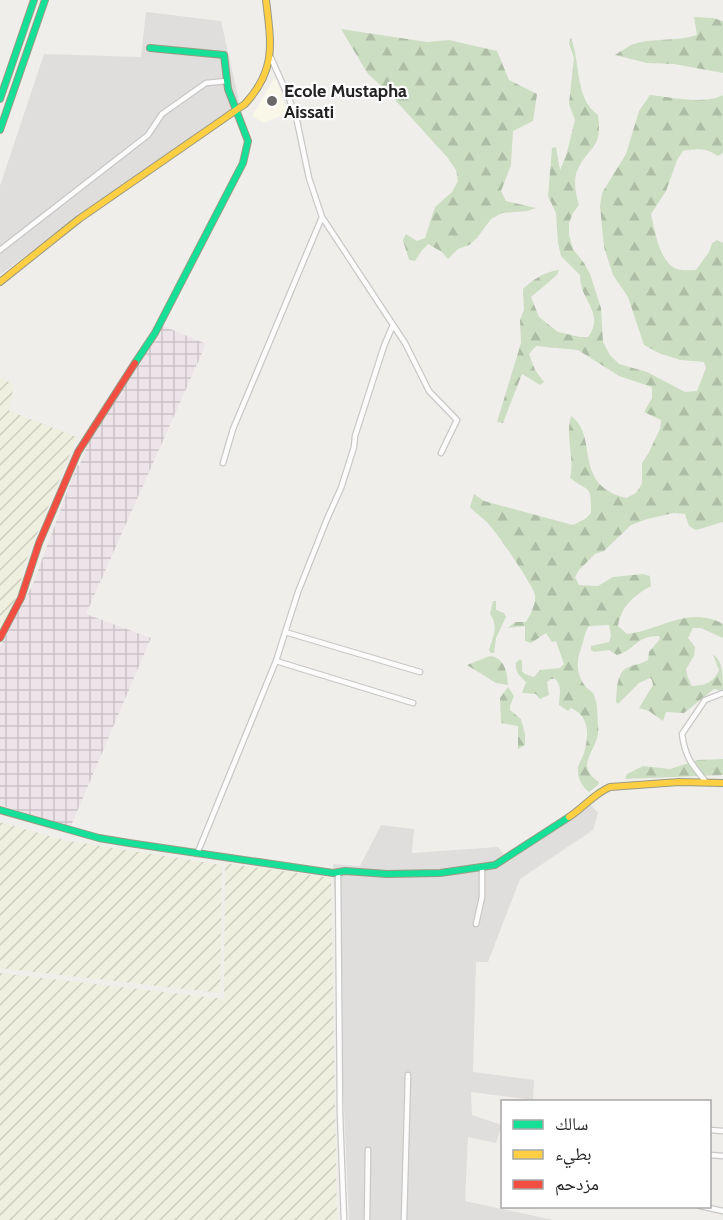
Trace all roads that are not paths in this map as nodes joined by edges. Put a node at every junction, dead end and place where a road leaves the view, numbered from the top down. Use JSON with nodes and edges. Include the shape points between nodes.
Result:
{"nodes":[{"id":1,"x":34,"y":0,"type":"edge"},
{"id":2,"x":45,"y":0,"type":"edge"},
{"id":3,"x":266,"y":0,"type":"edge"},
{"id":4,"x":150,"y":48,"type":"dead end"},
{"id":5,"x":271,"y":58,"type":"junction"},
{"id":6,"x":227,"y":81,"type":"junction"},
{"id":7,"x":0,"y":99,"type":"edge"},
{"id":8,"x":238,"y":110,"type":"junction"},
{"id":9,"x":0,"y":130,"type":"edge"},
{"id":10,"x":322,"y":218,"type":"junction"},
{"id":11,"x":0,"y":250,"type":"edge"},
{"id":12,"x":0,"y":282,"type":"edge"},
{"id":13,"x":393,"y":325,"type":"junction"},
{"id":14,"x":441,"y":453,"type":"dead end"},
{"id":15,"x":223,"y":463,"type":"dead end"},
{"id":16,"x":285,"y":632,"type":"junction"},
{"id":17,"x":0,"y":638,"type":"edge"},
{"id":18,"x":276,"y":662,"type":"junction"},
{"id":19,"x":420,"y":672,"type":"dead end"},
{"id":20,"x":723,"y":693,"type":"edge"},
{"id":21,"x":413,"y":703,"type":"dead end"},
{"id":22,"x":706,"y":782,"type":"junction"},
{"id":23,"x":723,"y":783,"type":"edge"},
{"id":24,"x":0,"y":810,"type":"edge"},
{"id":25,"x":197,"y":854,"type":"junction"},
{"id":26,"x":482,"y":868,"type":"junction"},
{"id":27,"x":338,"y":872,"type":"junction"},
{"id":28,"x":476,"y":924,"type":"dead end"},
{"id":29,"x":408,"y":1076,"type":"dead end"},
{"id":30,"x":368,"y":1150,"type":"dead end"},
{"id":31,"x":344,"y":1220,"type":"edge"},
{"id":32,"x":367,"y":1220,"type":"edge"},
{"id":33,"x":404,"y":1220,"type":"edge"}],
"edges":[{"from":1,"to":7,"type":"street"},
{"from":2,"to":9,"type":"street"},
{"from":3,"to":5,"type":"street"},
{"from":4,"to":6,"type":"street","via":[[224,55]]},
{"from":5,"to":8,"type":"street","via":[[256,94]]},
{"from":5,"to":10,"type":"street","via":[[297,121]]},
{"from":6,"to":8,"type":"street"},
{"from":6,"to":11,"type":"street","via":[[207,83],[162,114],[148,135]]},
{"from":8,"to":12,"type":"street","via":[[79,219]]},
{"from":8,"to":17,"type":"street","via":[[249,141],[243,163],[155,333],[78,452],[39,543],[21,598]]},
{"from":10,"to":13,"type":"street"},
{"from":10,"to":15,"type":"street","via":[[233,429]]},
{"from":13,"to":14,"type":"street","via":[[429,391],[457,420]]},
{"from":13,"to":16,"type":"street","via":[[341,488]]},
{"from":16,"to":18,"type":"street"},
{"from":16,"to":19,"type":"street"},
{"from":18,"to":21,"type":"street"},
{"from":18,"to":25,"type":"street"},
{"from":20,"to":22,"type":"street","via":[[705,700],[682,734],[684,750]]},
{"from":22,"to":23,"type":"street"},
{"from":22,"to":26,"type":"street","via":[[602,790],[583,808],[510,857]]},
{"from":24,"to":25,"type":"street","via":[[99,838]]},
{"from":25,"to":27,"type":"street"},
{"from":26,"to":27,"type":"street","via":[[411,874]]},
{"from":26,"to":28,"type":"street","via":[[482,897]]},
{"from":27,"to":31,"type":"street"},
{"from":29,"to":33,"type":"street"},
{"from":30,"to":32,"type":"street"}]}
